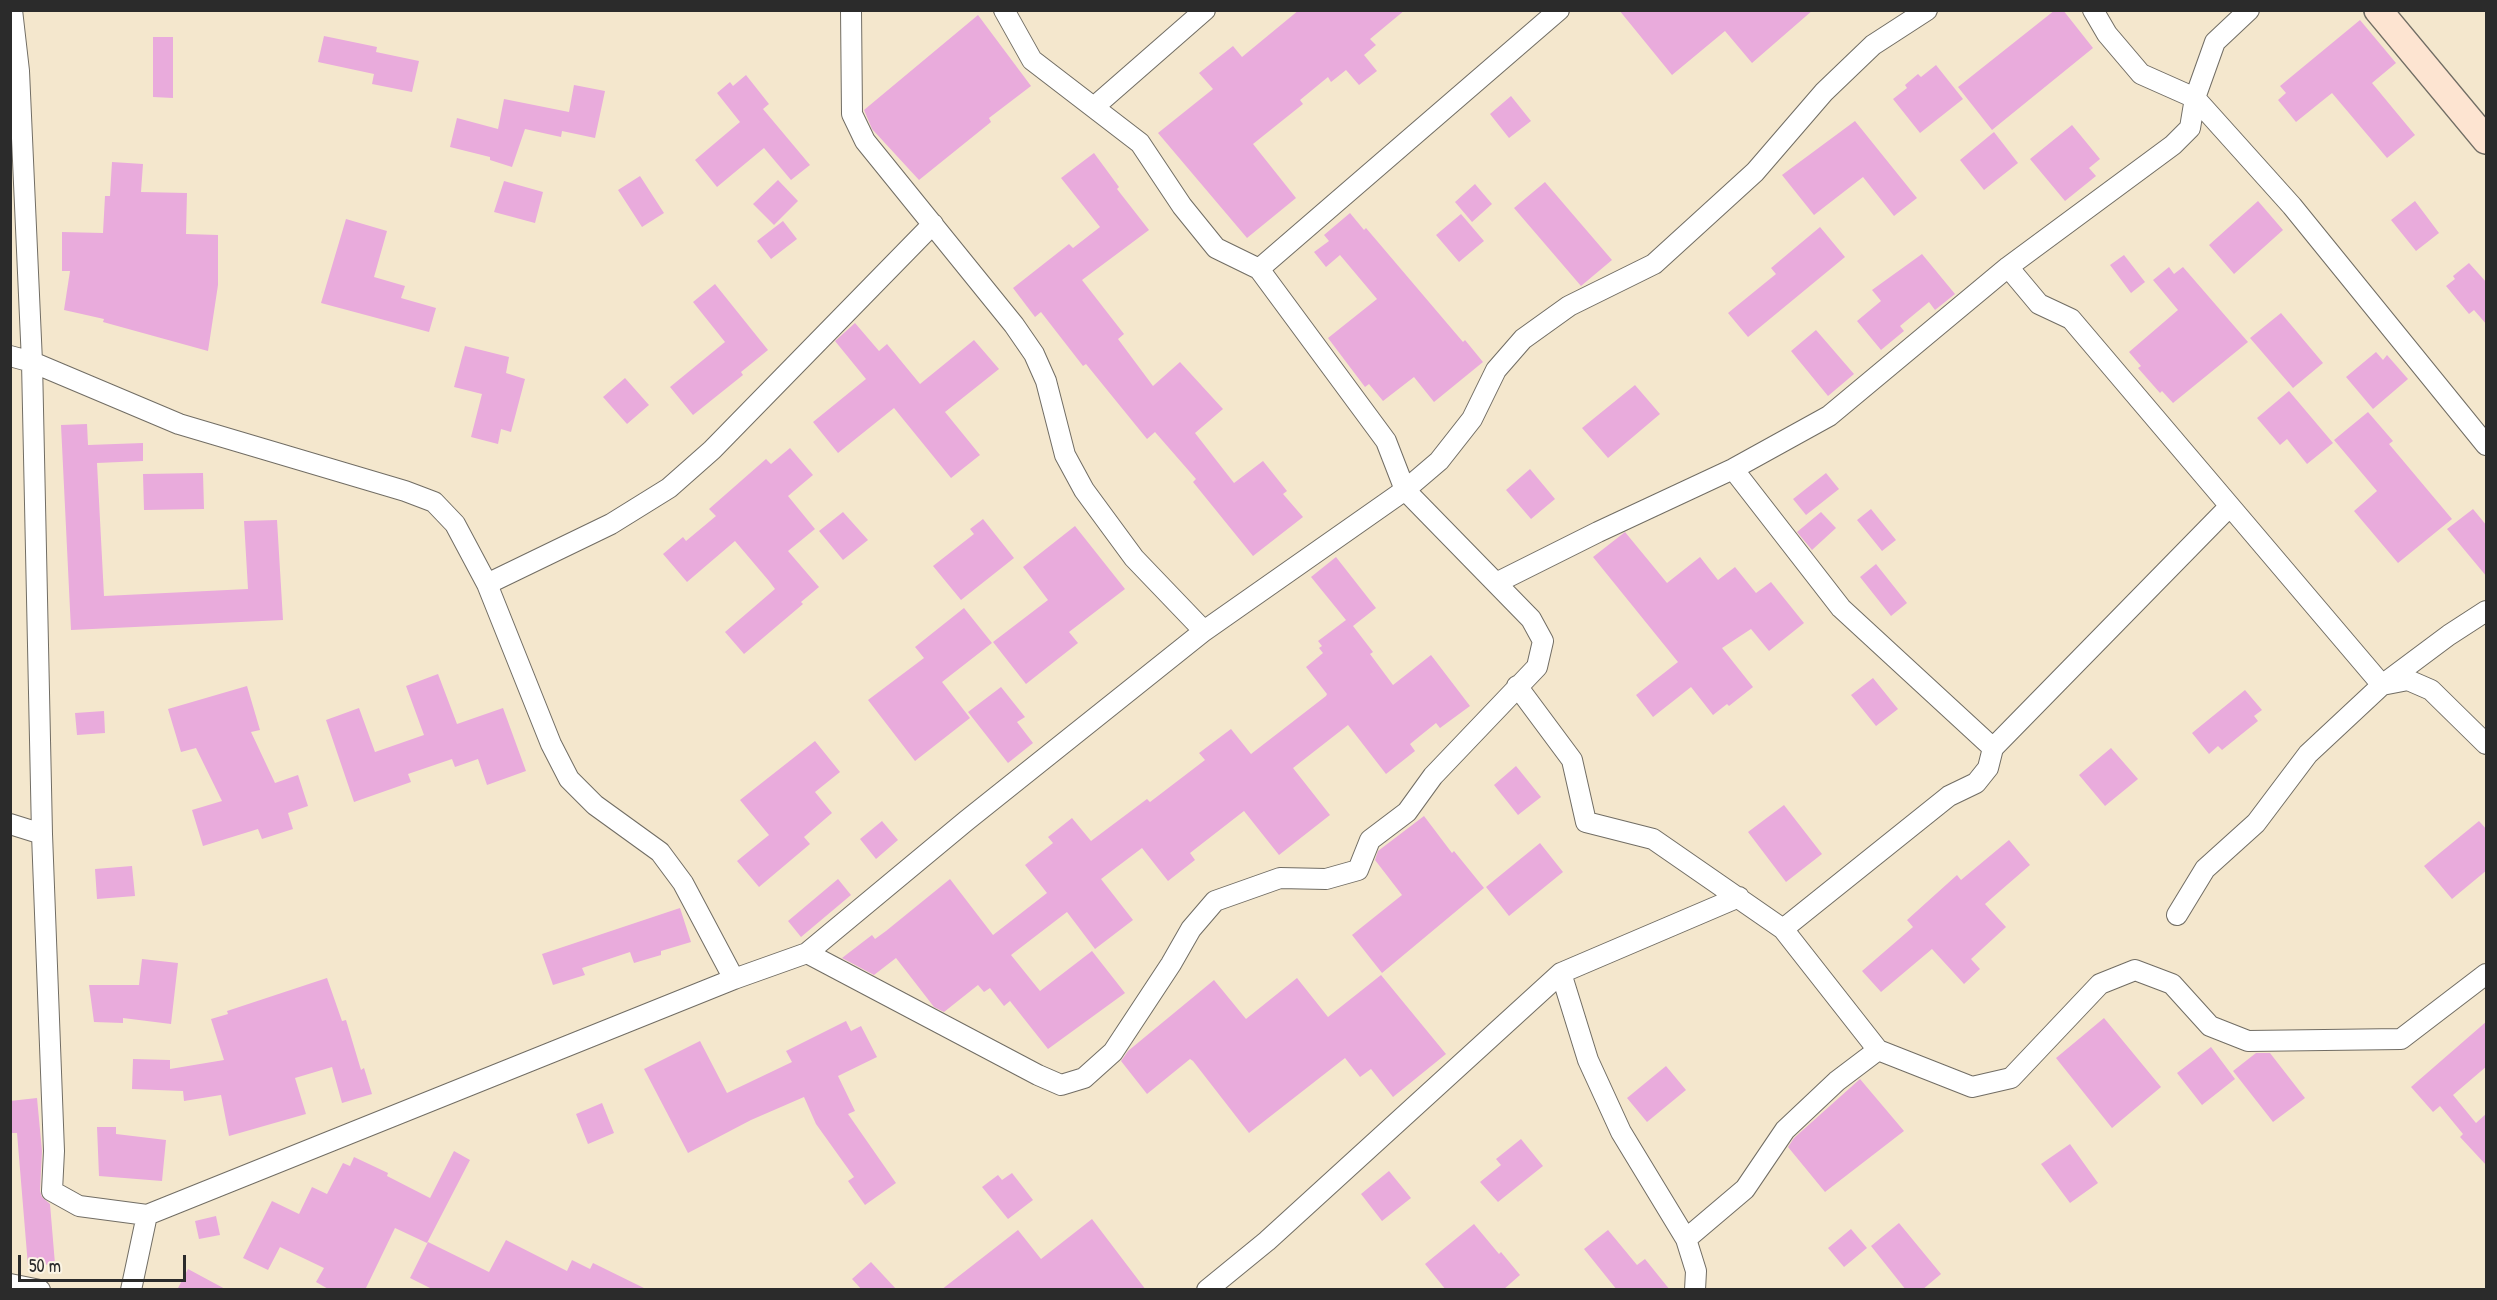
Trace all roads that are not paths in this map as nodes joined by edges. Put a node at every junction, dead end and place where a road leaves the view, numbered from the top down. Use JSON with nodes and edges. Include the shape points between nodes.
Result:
{"nodes":[{"id":1,"x":12,"y":10,"type":"edge"},
{"id":2,"x":851,"y":10,"type":"edge"},
{"id":3,"x":1004,"y":10,"type":"edge"},
{"id":4,"x":1205,"y":10,"type":"edge"},
{"id":5,"x":1559,"y":10,"type":"edge"},
{"id":6,"x":1927,"y":10,"type":"edge"},
{"id":7,"x":2094,"y":10,"type":"edge"},
{"id":8,"x":2249,"y":10,"type":"edge"},
{"id":9,"x":2378,"y":10,"type":"edge"},
{"id":10,"x":2195,"y":98,"type":"junction"},
{"id":11,"x":1094,"y":107,"type":"junction"},
{"id":12,"x":2487,"y":140,"type":"edge"},
{"id":13,"x":933,"y":224,"type":"junction"},
{"id":14,"x":2008,"y":267,"type":"junction"},
{"id":15,"x":1259,"y":269,"type":"junction"},
{"id":16,"x":10,"y":356,"type":"edge"},
{"id":17,"x":32,"y":362,"type":"junction"},
{"id":18,"x":2487,"y":445,"type":"edge"},
{"id":19,"x":1733,"y":469,"type":"junction"},
{"id":20,"x":1405,"y":490,"type":"junction"},
{"id":21,"x":2230,"y":506,"type":"junction"},
{"id":22,"x":1496,"y":583,"type":"junction"},
{"id":23,"x":487,"y":584,"type":"junction"},
{"id":24,"x":2487,"y":611,"type":"edge"},
{"id":25,"x":1204,"y":631,"type":"junction"},
{"id":26,"x":2382,"y":685,"type":"junction"},
{"id":27,"x":1517,"y":686,"type":"junction"},
{"id":28,"x":2487,"y":744,"type":"edge"},
{"id":29,"x":1993,"y":748,"type":"junction"},
{"id":30,"x":10,"y":824,"type":"edge"},
{"id":31,"x":42,"y":834,"type":"junction"},
{"id":32,"x":1738,"y":897,"type":"junction"},
{"id":33,"x":2177,"y":915,"type":"dead end"},
{"id":34,"x":1783,"y":928,"type":"junction"},
{"id":35,"x":807,"y":953,"type":"junction"},
{"id":36,"x":1561,"y":973,"type":"junction"},
{"id":37,"x":2487,"y":974,"type":"edge"},
{"id":38,"x":734,"y":979,"type":"junction"},
{"id":39,"x":1878,"y":1050,"type":"junction"},
{"id":40,"x":147,"y":1215,"type":"junction"},
{"id":41,"x":1686,"y":1239,"type":"junction"},
{"id":42,"x":10,"y":1284,"type":"edge"},
{"id":43,"x":40,"y":1290,"type":"edge"},
{"id":44,"x":131,"y":1290,"type":"edge"},
{"id":45,"x":1207,"y":1290,"type":"edge"},
{"id":46,"x":1695,"y":1290,"type":"edge"}],
"edges":[{"from":1,"to":17,"type":"street","via":[[19,71]]},
{"from":2,"to":13,"type":"street","via":[[852,114],[866,141]]},
{"from":3,"to":11,"type":"street","via":[[1032,60]]},
{"from":4,"to":11,"type":"street"},
{"from":5,"to":15,"type":"street"},
{"from":6,"to":20,"type":"street","via":[[1873,45],[1824,92],[1755,172],[1654,264],[1569,306],[1523,339],[1496,370],[1472,418],[1439,461]]},
{"from":7,"to":10,"type":"street","via":[[2107,34],[2141,74]]},
{"from":8,"to":10,"type":"street","via":[[2215,42]]},
{"from":9,"to":12,"type":"street"},
{"from":10,"to":14,"type":"street","via":[[2190,128],[2173,145]]},
{"from":10,"to":18,"type":"street","via":[[2292,206]]},
{"from":11,"to":15,"type":"street","via":[[1140,143],[1216,248]]},
{"from":13,"to":23,"type":"street","via":[[669,488],[611,524]]},
{"from":13,"to":25,"type":"street","via":[[1034,354],[1046,381],[1065,455],[1084,490],[1134,558]]},
{"from":14,"to":19,"type":"street","via":[[1829,416]]},
{"from":14,"to":21,"type":"street","via":[[2039,304],[2071,319]]},
{"from":15,"to":20,"type":"street","via":[[1386,441]]},
{"from":16,"to":17,"type":"street"},
{"from":17,"to":23,"type":"street","via":[[179,424],[434,502],[455,524]]},
{"from":17,"to":31,"type":"street"},
{"from":19,"to":22,"type":"street"},
{"from":19,"to":29,"type":"street","via":[[1841,608]]},
{"from":20,"to":22,"type":"street"},
{"from":20,"to":25,"type":"street"},
{"from":21,"to":26,"type":"street"},
{"from":21,"to":29,"type":"street"},
{"from":22,"to":27,"type":"street","via":[[1531,619],[1543,641],[1537,667]]},
{"from":23,"to":38,"type":"street","via":[[551,744],[569,779],[595,805],[660,852],[683,883]]},
{"from":24,"to":26,"type":"street"},
{"from":25,"to":35,"type":"street"},
{"from":26,"to":28,"type":"street","via":[[2408,680],[2431,690]]},
{"from":26,"to":33,"type":"street","via":[[2308,754],[2256,823],[2205,869]]},
{"from":27,"to":32,"type":"street","via":[[1572,760],[1586,822],[1653,839]]},
{"from":27,"to":35,"type":"street","via":[[1433,776],[1407,812],[1370,840],[1358,870],[1326,879],[1280,878],[1215,901],[1191,929],[1113,1052],[1084,1078],[1061,1085],[1038,1076]]},
{"from":29,"to":34,"type":"street","via":[[1988,768],[1976,783],[1949,796]]},
{"from":30,"to":31,"type":"street"},
{"from":31,"to":40,"type":"street","via":[[54,1151],[52,1191],[79,1206]]},
{"from":32,"to":34,"type":"street"},
{"from":32,"to":36,"type":"street"},
{"from":34,"to":39,"type":"street"},
{"from":35,"to":38,"type":"street"},
{"from":36,"to":41,"type":"street","via":[[1588,1060],[1620,1132]]},
{"from":36,"to":45,"type":"street","via":[[1268,1241]]},
{"from":37,"to":39,"type":"street","via":[[2401,1039],[2248,1041],[2210,1026],[2172,984],[2135,970],[2100,984],[2011,1078],[1972,1087]]},
{"from":38,"to":40,"type":"street"},
{"from":39,"to":41,"type":"street","via":[[1837,1081],[1785,1130],[1745,1189]]},
{"from":40,"to":44,"type":"street"},
{"from":41,"to":46,"type":"street","via":[[1696,1271]]},
{"from":42,"to":43,"type":"street"}]}
